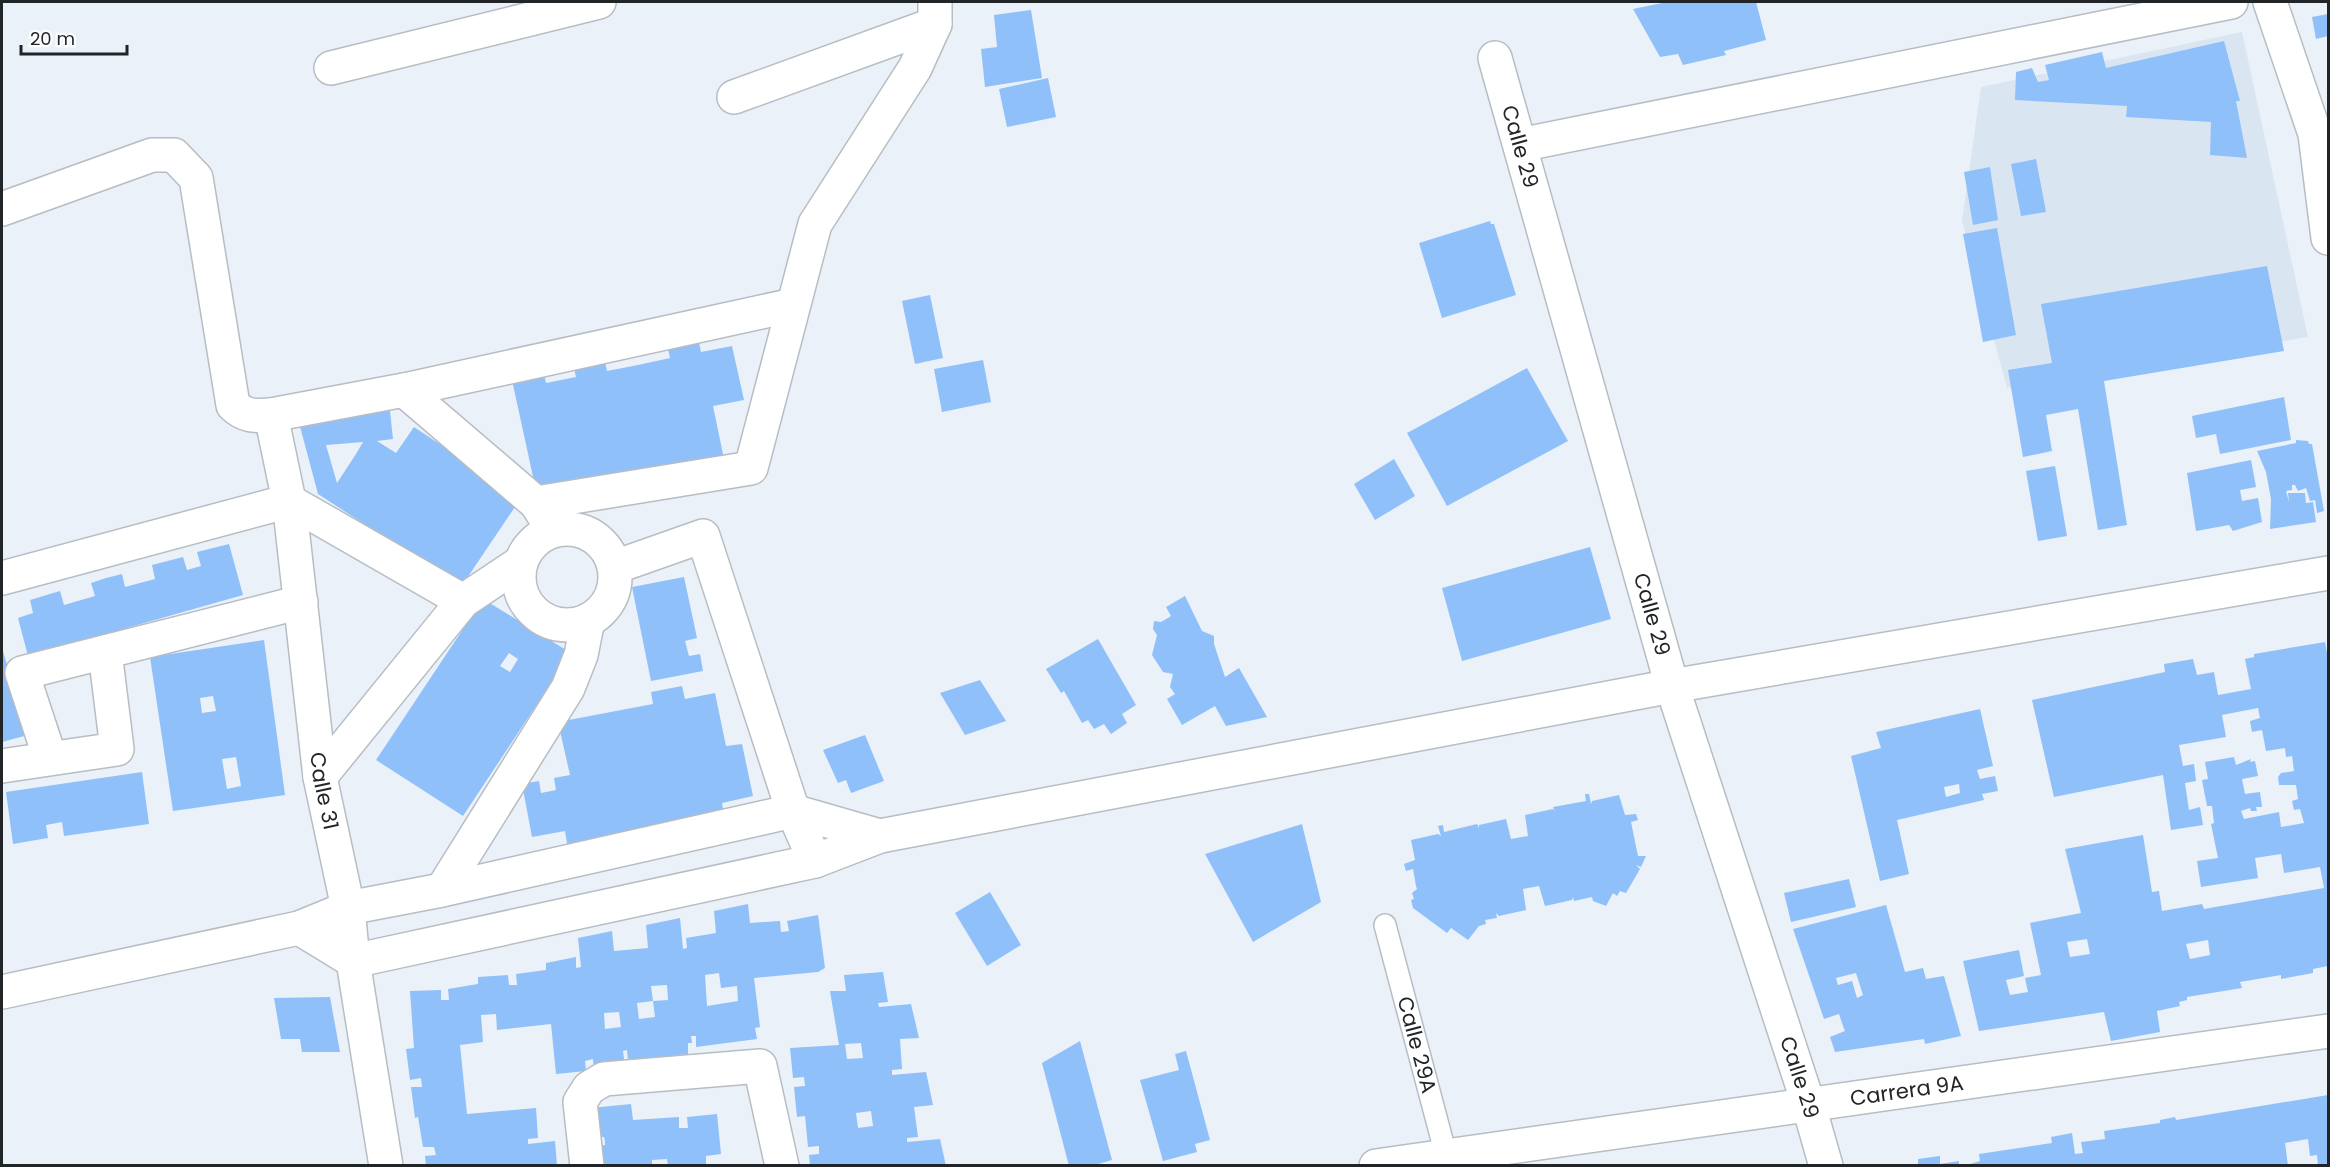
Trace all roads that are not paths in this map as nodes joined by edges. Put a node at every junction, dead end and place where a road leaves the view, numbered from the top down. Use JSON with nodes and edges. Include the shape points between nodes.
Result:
{"nodes":[{"id":1,"x":599,"y":2,"type":"edge"},
{"id":2,"x":2231,"y":2,"type":"edge"},
{"id":3,"x":2270,"y":2,"type":"edge"},
{"id":4,"x":935,"y":13,"type":"edge"},
{"id":5,"x":1495,"y":58,"type":"dead end"},
{"id":6,"x":331,"y":68,"type":"dead end"},
{"id":7,"x":734,"y":97,"type":"dead end"},
{"id":8,"x":1520,"y":145,"type":"junction"},
{"id":9,"x":2,"y":209,"type":"edge"},
{"id":10,"x":2328,"y":238,"type":"edge"},
{"id":11,"x":793,"y":306,"type":"junction"},
{"id":12,"x":404,"y":390,"type":"junction"},
{"id":13,"x":272,"y":415,"type":"junction"},
{"id":14,"x":289,"y":501,"type":"junction"},
{"id":15,"x":536,"y":503,"type":"junction"},
{"id":16,"x":553,"y":530,"type":"junction"},
{"id":17,"x":520,"y":563,"type":"junction"},
{"id":18,"x":615,"y":567,"type":"junction"},
{"id":19,"x":2328,"y":573,"type":"edge"},
{"id":20,"x":2,"y":578,"type":"edge"},
{"id":21,"x":463,"y":601,"type":"junction"},
{"id":22,"x":301,"y":602,"type":"junction"},
{"id":23,"x":588,"y":620,"type":"junction"},
{"id":24,"x":105,"y":652,"type":"junction"},
{"id":25,"x":1672,"y":686,"type":"junction"},
{"id":26,"x":50,"y":758,"type":"junction"},
{"id":27,"x":2,"y":766,"type":"edge"},
{"id":28,"x":320,"y":777,"type":"junction"},
{"id":29,"x":794,"y":811,"type":"junction"},
{"id":30,"x":880,"y":836,"type":"junction"},
{"id":31,"x":815,"y":861,"type":"junction"},
{"id":32,"x":442,"y":890,"type":"junction"},
{"id":33,"x":348,"y":908,"type":"junction"},
{"id":34,"x":1385,"y":925,"type":"dead end"},
{"id":35,"x":299,"y":928,"type":"junction"},
{"id":36,"x":353,"y":961,"type":"junction"},
{"id":37,"x":2,"y":992,"type":"edge"},
{"id":38,"x":2328,"y":1031,"type":"edge"},
{"id":39,"x":1808,"y":1104,"type":"junction"},
{"id":40,"x":1447,"y":1160,"type":"edge"},
{"id":41,"x":386,"y":1166,"type":"edge"},
{"id":42,"x":587,"y":1166,"type":"edge"},
{"id":43,"x":782,"y":1166,"type":"edge"},
{"id":44,"x":1376,"y":1166,"type":"edge"},
{"id":45,"x":1826,"y":1166,"type":"edge"}],
"edges":[{"from":1,"to":6,"type":"street"},
{"from":2,"to":8,"type":"street"},
{"from":3,"to":10,"type":"street","via":[[2315,134]]},
{"from":4,"to":7,"type":"street"},
{"from":4,"to":11,"type":"street","via":[[915,68],[815,224]]},
{"from":5,"to":8,"type":"street","name":"Calle 29"},
{"from":8,"to":25,"type":"street","name":"Calle 29"},
{"from":9,"to":13,"type":"street","via":[[152,155],[174,155],[196,178],[233,405],[240,413],[251,416]]},
{"from":11,"to":12,"type":"street"},
{"from":11,"to":15,"type":"street","via":[[751,468]]},
{"from":12,"to":13,"type":"street"},
{"from":12,"to":15,"type":"street"},
{"from":13,"to":14,"type":"street","name":"Calle 31"},
{"from":14,"to":20,"type":"street"},
{"from":14,"to":21,"type":"street"},
{"from":14,"to":22,"type":"street","name":"Calle 31"},
{"from":15,"to":16,"type":"street"},
{"from":16,"to":17,"type":"street","via":[[538,537]]},
{"from":16,"to":18,"type":"street","via":[[585,531],[609,552]]},
{"from":17,"to":21,"type":"street"},
{"from":17,"to":23,"type":"street","via":[[518,579],[530,609],[558,625]]},
{"from":18,"to":23,"type":"street","via":[[611,598],[602,612]]},
{"from":18,"to":29,"type":"street","via":[[703,536]]},
{"from":19,"to":25,"type":"street"},
{"from":21,"to":28,"type":"street"},
{"from":22,"to":24,"type":"street"},
{"from":22,"to":28,"type":"street","name":"Calle 31"},
{"from":23,"to":32,"type":"street","via":[[581,655],[568,688]]},
{"from":24,"to":26,"type":"street","via":[[117,749]]},
{"from":24,"to":26,"type":"street","via":[[22,672]]},
{"from":25,"to":30,"type":"street"},
{"from":25,"to":39,"type":"street","name":"Calle 29"},
{"from":26,"to":27,"type":"street"},
{"from":28,"to":33,"type":"street","name":"Calle 31"},
{"from":29,"to":30,"type":"street"},
{"from":29,"to":31,"type":"street"},
{"from":29,"to":32,"type":"street"},
{"from":30,"to":31,"type":"street"},
{"from":31,"to":36,"type":"street"},
{"from":32,"to":33,"type":"street"},
{"from":33,"to":35,"type":"street"},
{"from":33,"to":36,"type":"street","name":"Calle 31"},
{"from":34,"to":40,"type":"lane","name":"Calle 29A"},
{"from":35,"to":36,"type":"street"},
{"from":35,"to":37,"type":"street"},
{"from":36,"to":41,"type":"street","name":"Calle 31"},
{"from":38,"to":39,"type":"street","name":"Carrera 9A"},
{"from":39,"to":40,"type":"street","name":"Carrera 9A"},
{"from":39,"to":45,"type":"street","name":"Calle 29"},
{"from":40,"to":44,"type":"street","name":"Carrera 9A"},
{"from":42,"to":43,"type":"street","via":[[580,1102],[589,1088],[604,1079],[760,1066]]}]}
